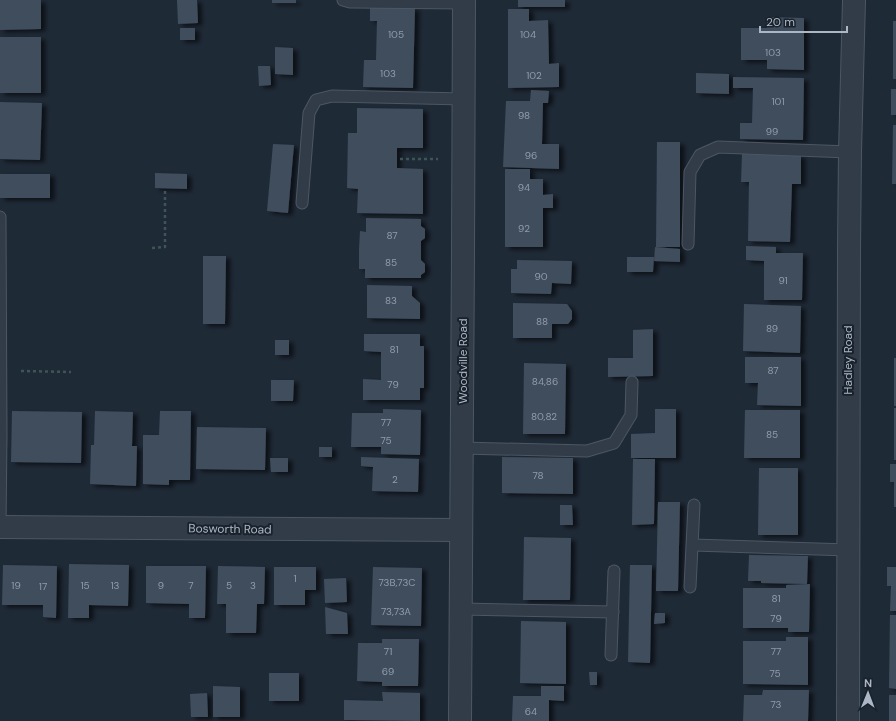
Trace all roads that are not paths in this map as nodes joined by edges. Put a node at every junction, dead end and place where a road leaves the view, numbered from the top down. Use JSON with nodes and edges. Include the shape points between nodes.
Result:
{"nodes":[{"id":1,"x":343,"y":0,"type":"edge"},
{"id":2,"x":854,"y":0,"type":"edge"},
{"id":3,"x":464,"y":2,"type":"edge"},
{"id":4,"x":464,"y":99,"type":"junction"},
{"id":5,"x":850,"y":152,"type":"junction"},
{"id":6,"x":302,"y":203,"type":"dead end"},
{"id":7,"x":0,"y":217,"type":"edge"},
{"id":8,"x":688,"y":244,"type":"dead end"},
{"id":9,"x":1,"y":371,"type":"edge"},
{"id":10,"x":632,"y":382,"type":"dead end"},
{"id":11,"x":462,"y":448,"type":"junction"},
{"id":12,"x":694,"y":505,"type":"dead end"},
{"id":13,"x":0,"y":526,"type":"edge"},
{"id":14,"x":461,"y":530,"type":"junction"},
{"id":15,"x":693,"y":545,"type":"junction"},
{"id":16,"x":849,"y":550,"type":"junction"},
{"id":17,"x":614,"y":571,"type":"dead end"},
{"id":18,"x":690,"y":587,"type":"dead end"},
{"id":19,"x":461,"y":609,"type":"junction"},
{"id":20,"x":613,"y":612,"type":"junction"},
{"id":21,"x":611,"y":655,"type":"dead end"},
{"id":22,"x":460,"y":721,"type":"edge"},
{"id":23,"x":848,"y":721,"type":"edge"}],
"edges":[{"from":1,"to":3,"type":"lane"},
{"from":2,"to":5,"type":"street","name":"Hadley Road"},
{"from":3,"to":4,"type":"street","name":"Woodville Road"},
{"from":4,"to":6,"type":"lane","via":[[332,96],[316,100],[309,112]]},
{"from":4,"to":11,"type":"street","name":"Woodville Road"},
{"from":5,"to":8,"type":"lane","via":[[718,147],[700,155],[690,172]]},
{"from":5,"to":16,"type":"street","name":"Hadley Road"},
{"from":7,"to":9,"type":"lane"},
{"from":9,"to":13,"type":"lane"},
{"from":10,"to":11,"type":"lane","via":[[631,415],[614,443],[587,451]]},
{"from":11,"to":14,"type":"street","name":"Woodville Road"},
{"from":12,"to":15,"type":"lane"},
{"from":13,"to":14,"type":"street","name":"Bosworth Road"},
{"from":14,"to":19,"type":"street","name":"Woodville Road"},
{"from":15,"to":16,"type":"lane"},
{"from":15,"to":18,"type":"lane"},
{"from":16,"to":23,"type":"street","name":"Hadley Road"},
{"from":17,"to":20,"type":"lane"},
{"from":19,"to":20,"type":"lane"},
{"from":19,"to":22,"type":"street","name":"Woodville Road"},
{"from":20,"to":21,"type":"lane"}]}
